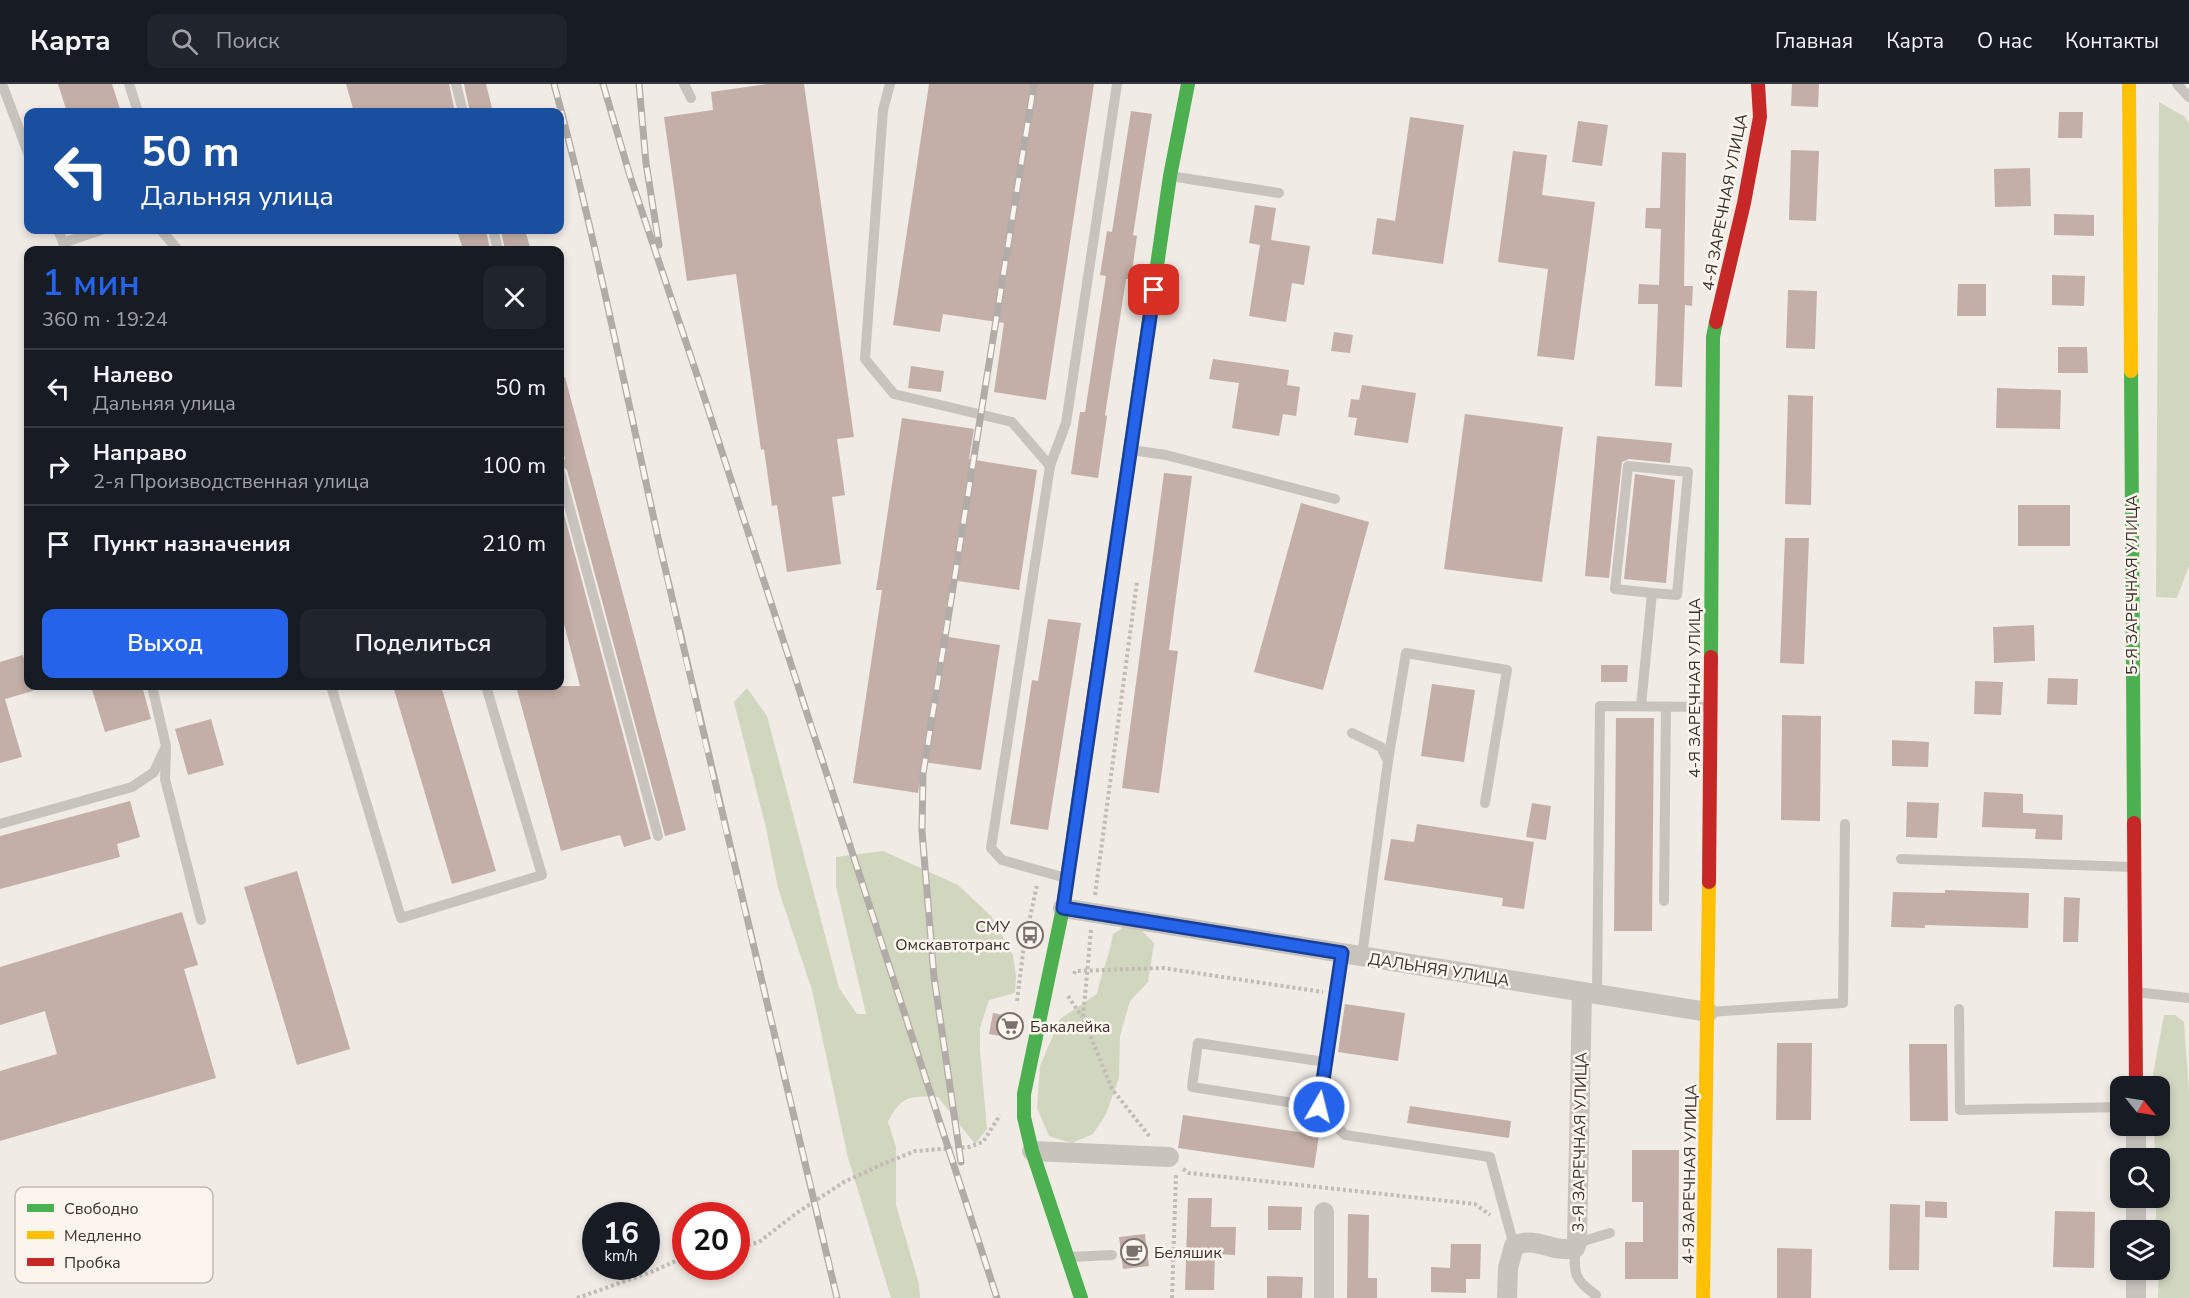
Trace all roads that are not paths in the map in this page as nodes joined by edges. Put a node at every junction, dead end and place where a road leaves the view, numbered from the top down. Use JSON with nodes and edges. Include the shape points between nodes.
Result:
{"nodes":[{"id":1,"x":2,"y":84,"type":"edge"},
{"id":2,"x":129,"y":84,"type":"edge"},
{"id":3,"x":456,"y":84,"type":"edge"},
{"id":4,"x":684,"y":84,"type":"edge"},
{"id":5,"x":890,"y":84,"type":"edge"},
{"id":6,"x":1117,"y":84,"type":"edge"},
{"id":7,"x":1188,"y":84,"type":"edge"},
{"id":8,"x":1758,"y":84,"type":"edge"},
{"id":9,"x":2129,"y":84,"type":"edge"},
{"id":10,"x":2177,"y":84,"type":"edge"},
{"id":11,"x":2189,"y":97,"type":"edge"},
{"id":12,"x":691,"y":98,"type":"dead end"},
{"id":13,"x":137,"y":108,"type":"edge"},
{"id":14,"x":462,"y":108,"type":"edge"},
{"id":15,"x":24,"y":142,"type":"edge"},
{"id":16,"x":1170,"y":176,"type":"junction"},
{"id":17,"x":1279,"y":193,"type":"dead end"},
{"id":18,"x":92,"y":234,"type":"edge"},
{"id":19,"x":164,"y":234,"type":"edge"},
{"id":20,"x":66,"y":246,"type":"edge"},
{"id":21,"x":175,"y":246,"type":"edge"},
{"id":22,"x":1130,"y":450,"type":"junction"},
{"id":23,"x":1050,"y":466,"type":"junction"},
{"id":24,"x":564,"y":487,"type":"edge"},
{"id":25,"x":1335,"y":499,"type":"dead end"},
{"id":26,"x":1652,"y":592,"type":"junction"},
{"id":27,"x":153,"y":690,"type":"edge"},
{"id":28,"x":332,"y":690,"type":"edge"},
{"id":29,"x":487,"y":690,"type":"edge"},
{"id":30,"x":1641,"y":706,"type":"junction"},
{"id":31,"x":1666,"y":707,"type":"junction"},
{"id":32,"x":1710,"y":707,"type":"junction"},
{"id":33,"x":1352,"y":733,"type":"dead end"},
{"id":34,"x":166,"y":746,"type":"junction"},
{"id":35,"x":1388,"y":760,"type":"junction"},
{"id":36,"x":1485,"y":803,"type":"dead end"},
{"id":37,"x":0,"y":824,"type":"edge"},
{"id":38,"x":1845,"y":824,"type":"dead end"},
{"id":39,"x":658,"y":836,"type":"dead end"},
{"id":40,"x":1901,"y":859,"type":"dead end"},
{"id":41,"x":2133,"y":867,"type":"junction"},
{"id":42,"x":1067,"y":878,"type":"junction"},
{"id":43,"x":1664,"y":901,"type":"dead end"},
{"id":44,"x":1063,"y":908,"type":"junction"},
{"id":45,"x":201,"y":920,"type":"dead end"},
{"id":46,"x":1342,"y":953,"type":"junction"},
{"id":47,"x":1362,"y":956,"type":"junction"},
{"id":48,"x":2136,"y":992,"type":"junction"},
{"id":49,"x":1590,"y":993,"type":"junction"},
{"id":50,"x":2189,"y":998,"type":"edge"},
{"id":51,"x":1959,"y":1009,"type":"dead end"},
{"id":52,"x":1708,"y":1012,"type":"junction"},
{"id":53,"x":1326,"y":1062,"type":"junction"},
{"id":54,"x":2136,"y":1076,"type":"edge"},
{"id":55,"x":1319,"y":1107,"type":"junction"},
{"id":56,"x":2110,"y":1107,"type":"edge"},
{"id":57,"x":1032,"y":1151,"type":"junction"},
{"id":58,"x":1169,"y":1157,"type":"road end"},
{"id":59,"x":1324,"y":1212,"type":"dead end"},
{"id":60,"x":1610,"y":1233,"type":"dead end"},
{"id":61,"x":1512,"y":1240,"type":"junction"},
{"id":62,"x":1576,"y":1246,"type":"junction"},
{"id":63,"x":1112,"y":1255,"type":"dead end"},
{"id":64,"x":1069,"y":1257,"type":"junction"},
{"id":65,"x":2136,"y":1280,"type":"edge"},
{"id":66,"x":1596,"y":1295,"type":"dead end"},
{"id":67,"x":1082,"y":1298,"type":"edge"},
{"id":68,"x":1324,"y":1298,"type":"edge"},
{"id":69,"x":1507,"y":1298,"type":"edge"},
{"id":70,"x":1703,"y":1298,"type":"edge"},
{"id":71,"x":2136,"y":1298,"type":"edge"}],
"edges":[{"from":1,"to":15,"type":"lane"},
{"from":2,"to":13,"type":"lane"},
{"from":3,"to":14,"type":"lane"},
{"from":4,"to":12,"type":"lane"},
{"from":5,"to":23,"type":"lane","via":[[883,110],[865,359],[894,394],[1012,422]]},
{"from":6,"to":23,"type":"lane","via":[[1066,423]]},
{"from":7,"to":16,"type":"street"},
{"from":8,"to":32,"type":"street","name":"4-Я ЗАРЕЧНАЯ УЛИЦА","via":[[1760,117],[1713,337]]},
{"from":9,"to":41,"type":"street","name":"5-Я ЗАРЕЧНАЯ УЛИЦА"},
{"from":10,"to":11,"type":"lane"},
{"from":16,"to":17,"type":"lane"},
{"from":16,"to":22,"type":"street"},
{"from":18,"to":20,"type":"lane"},
{"from":19,"to":21,"type":"lane"},
{"from":22,"to":25,"type":"lane","via":[[1166,455]]},
{"from":22,"to":42,"type":"street"},
{"from":23,"to":42,"type":"lane","via":[[991,848],[1002,860]]},
{"from":24,"to":39,"type":"lane"},
{"from":26,"to":26,"type":"lane","via":[[1677,595],[1688,472],[1628,466],[1615,589]]},
{"from":26,"to":30,"type":"lane"},
{"from":27,"to":34,"type":"lane"},
{"from":28,"to":29,"type":"lane","via":[[401,918],[542,875]]},
{"from":30,"to":31,"type":"lane"},
{"from":30,"to":49,"type":"lane","via":[[1600,706]]},
{"from":31,"to":32,"type":"lane"},
{"from":31,"to":43,"type":"lane"},
{"from":32,"to":52,"type":"street","name":"4-Я ЗАРЕЧНАЯ УЛИЦА"},
{"from":33,"to":35,"type":"lane","via":[[1381,747]]},
{"from":34,"to":37,"type":"lane","via":[[154,772],[132,787]]},
{"from":34,"to":45,"type":"lane","via":[[165,779]]},
{"from":35,"to":36,"type":"lane","via":[[1406,653],[1507,670]]},
{"from":35,"to":47,"type":"lane"},
{"from":38,"to":52,"type":"lane","via":[[1843,1003]]},
{"from":40,"to":41,"type":"lane"},
{"from":41,"to":48,"type":"street","name":"5-Я ЗАРЕЧНАЯ УЛИЦА"},
{"from":42,"to":44,"type":"street"},
{"from":44,"to":46,"type":"street","name":"ДАЛЬНЯЯ УЛИЦА"},
{"from":44,"to":57,"type":"street","via":[[1024,1094],[1024,1118]]},
{"from":46,"to":47,"type":"street","name":"ДАЛЬНЯЯ УЛИЦА"},
{"from":46,"to":53,"type":"lane"},
{"from":47,"to":49,"type":"street","name":"ДАЛЬНЯЯ УЛИЦА"},
{"from":48,"to":50,"type":"lane"},
{"from":48,"to":54,"type":"street","name":"5-Я ЗАРЕЧНАЯ УЛИЦА"},
{"from":49,"to":52,"type":"street","name":"ДАЛЬНЯЯ УЛИЦА"},
{"from":49,"to":62,"type":"street","name":"3-Я ЗАРЕЧНАЯ УЛИЦА"},
{"from":51,"to":56,"type":"lane","via":[[1960,1110]]},
{"from":52,"to":70,"type":"street","name":"4-Я ЗАРЕЧНАЯ УЛИЦА"},
{"from":53,"to":55,"type":"lane"},
{"from":53,"to":55,"type":"lane","via":[[1198,1043],[1191,1087]]},
{"from":55,"to":61,"type":"lane","via":[[1344,1135],[1490,1157]]},
{"from":57,"to":58,"type":"street"},
{"from":57,"to":64,"type":"street"},
{"from":59,"to":68,"type":"street"},
{"from":60,"to":62,"type":"lane"},
{"from":61,"to":62,"type":"street","name":"3-Я ЗАРЕЧНАЯ УЛИЦА","via":[[1568,1250]]},
{"from":61,"to":69,"type":"street"},
{"from":62,"to":66,"type":"lane","via":[[1574,1271],[1581,1285]]},
{"from":63,"to":64,"type":"lane"},
{"from":64,"to":67,"type":"street"},
{"from":65,"to":71,"type":"street"}]}
